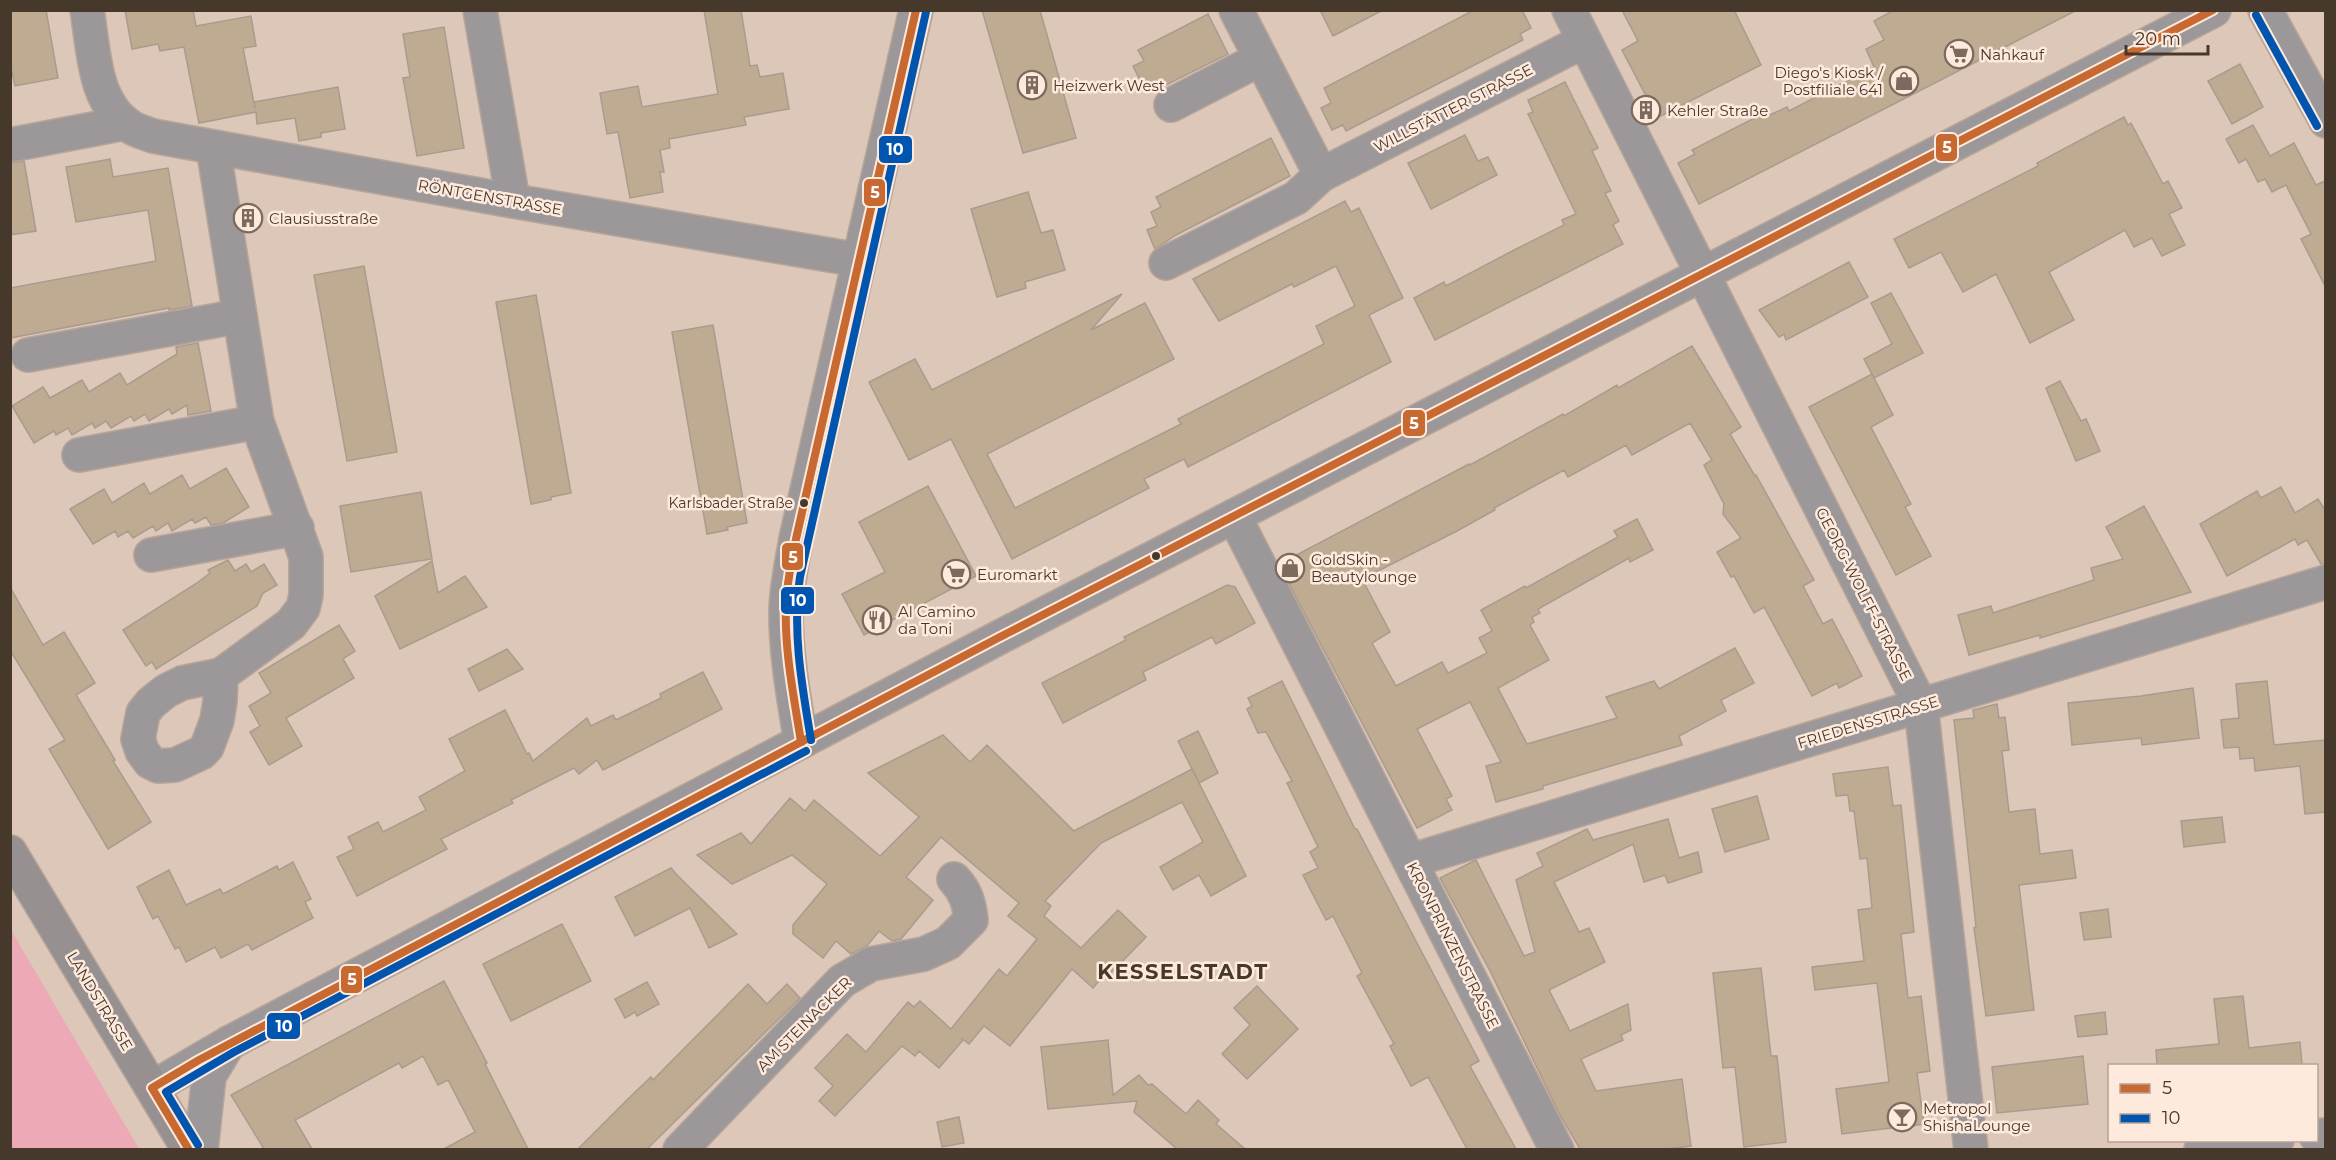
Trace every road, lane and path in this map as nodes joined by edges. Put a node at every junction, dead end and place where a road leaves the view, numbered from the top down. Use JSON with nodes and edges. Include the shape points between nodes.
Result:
{"nodes":[{"id":1,"x":87,"y":10,"type":"edge"},
{"id":2,"x":480,"y":10,"type":"edge"},
{"id":3,"x":916,"y":10,"type":"edge"},
{"id":4,"x":1236,"y":10,"type":"edge"},
{"id":5,"x":1569,"y":10,"type":"edge"},
{"id":6,"x":2214,"y":10,"type":"edge"},
{"id":7,"x":2265,"y":10,"type":"edge"},
{"id":8,"x":1584,"y":41,"type":"junction"},
{"id":9,"x":1260,"y":59,"type":"junction"},
{"id":10,"x":1171,"y":105,"type":"dead end"},
{"id":11,"x":2325,"y":121,"type":"edge"},
{"id":12,"x":125,"y":123,"type":"junction"},
{"id":13,"x":10,"y":145,"type":"edge"},
{"id":14,"x":213,"y":147,"type":"junction"},
{"id":15,"x":1322,"y":175,"type":"junction"},
{"id":16,"x":513,"y":201,"type":"junction"},
{"id":17,"x":859,"y":260,"type":"junction"},
{"id":18,"x":1166,"y":263,"type":"dead end"},
{"id":19,"x":1703,"y":276,"type":"junction"},
{"id":20,"x":240,"y":316,"type":"junction"},
{"id":21,"x":28,"y":355,"type":"dead end"},
{"id":22,"x":257,"y":422,"type":"junction"},
{"id":23,"x":79,"y":455,"type":"dead end"},
{"id":24,"x":1234,"y":516,"type":"junction"},
{"id":25,"x":297,"y":528,"type":"junction"},
{"id":26,"x":152,"y":555,"type":"dead end"},
{"id":27,"x":2325,"y":582,"type":"edge"},
{"id":28,"x":221,"y":675,"type":"dead end"},
{"id":29,"x":1921,"y":706,"type":"junction"},
{"id":30,"x":801,"y":742,"type":"junction"},
{"id":31,"x":10,"y":852,"type":"edge"},
{"id":32,"x":1410,"y":861,"type":"junction"},
{"id":33,"x":954,"y":879,"type":"dead end"},
{"id":34,"x":229,"y":1043,"type":"junction"},
{"id":35,"x":152,"y":1088,"type":"junction"},
{"id":36,"x":2260,"y":1142,"type":"edge"},
{"id":37,"x":189,"y":1149,"type":"edge"},
{"id":38,"x":201,"y":1149,"type":"edge"},
{"id":39,"x":680,"y":1149,"type":"edge"},
{"id":40,"x":1557,"y":1149,"type":"edge"},
{"id":41,"x":1971,"y":1149,"type":"edge"},
{"id":42,"x":2201,"y":1149,"type":"edge"}],
"edges":[{"from":1,"to":12,"type":"street","name":"RÖNTGENSTRASSE","via":[[102,90],[110,107]]},
{"from":2,"to":16,"type":"street"},
{"from":3,"to":17,"type":"street"},
{"from":4,"to":9,"type":"street"},
{"from":5,"to":8,"type":"street"},
{"from":6,"to":19,"type":"street"},
{"from":7,"to":11,"type":"street"},
{"from":8,"to":15,"type":"street","name":"WILLSTÄTTER STRASSE"},
{"from":8,"to":19,"type":"street"},
{"from":9,"to":10,"type":"street"},
{"from":9,"to":15,"type":"street"},
{"from":12,"to":13,"type":"street"},
{"from":12,"to":14,"type":"street","name":"RÖNTGENSTRASSE","via":[[153,136]]},
{"from":14,"to":16,"type":"street","name":"RÖNTGENSTRASSE"},
{"from":14,"to":20,"type":"street"},
{"from":15,"to":18,"type":"street","name":"WILLSTÄTTER STRASSE","via":[[1296,198]]},
{"from":16,"to":17,"type":"street","name":"RÖNTGENSTRASSE"},
{"from":17,"to":30,"type":"street","via":[[788,589],[790,674]]},
{"from":19,"to":24,"type":"street"},
{"from":19,"to":29,"type":"street","name":"GEORG-WOLFF-STRASSE"},
{"from":20,"to":21,"type":"street"},
{"from":20,"to":22,"type":"street"},
{"from":22,"to":23,"type":"street"},
{"from":22,"to":25,"type":"street"},
{"from":24,"to":30,"type":"street"},
{"from":24,"to":32,"type":"street","name":"KRONPRINZENSTRASSE"},
{"from":25,"to":26,"type":"street"},
{"from":25,"to":28,"type":"street","via":[[308,573],[303,608],[291,624]]},
{"from":27,"to":29,"type":"street","name":"FRIEDENSSTRASSE"},
{"from":29,"to":32,"type":"street","name":"FRIEDENSSTRASSE"},
{"from":29,"to":41,"type":"street","name":"GEORG-WOLFF-STRASSE"},
{"from":30,"to":34,"type":"street"},
{"from":31,"to":35,"type":"main road","name":"LANDSTRASSE"},
{"from":32,"to":40,"type":"street","name":"KRONPRINZENSTRASSE"},
{"from":33,"to":39,"type":"street","name":"AM STEINACKER","via":[[969,901],[971,920],[948,943],[924,954],[871,964],[843,981]]},
{"from":34,"to":35,"type":"street"},
{"from":34,"to":38,"type":"street","via":[[209,1076]]},
{"from":35,"to":37,"type":"main road","name":"LANDSTRASSE"},
{"from":36,"to":42,"type":"street"}]}
